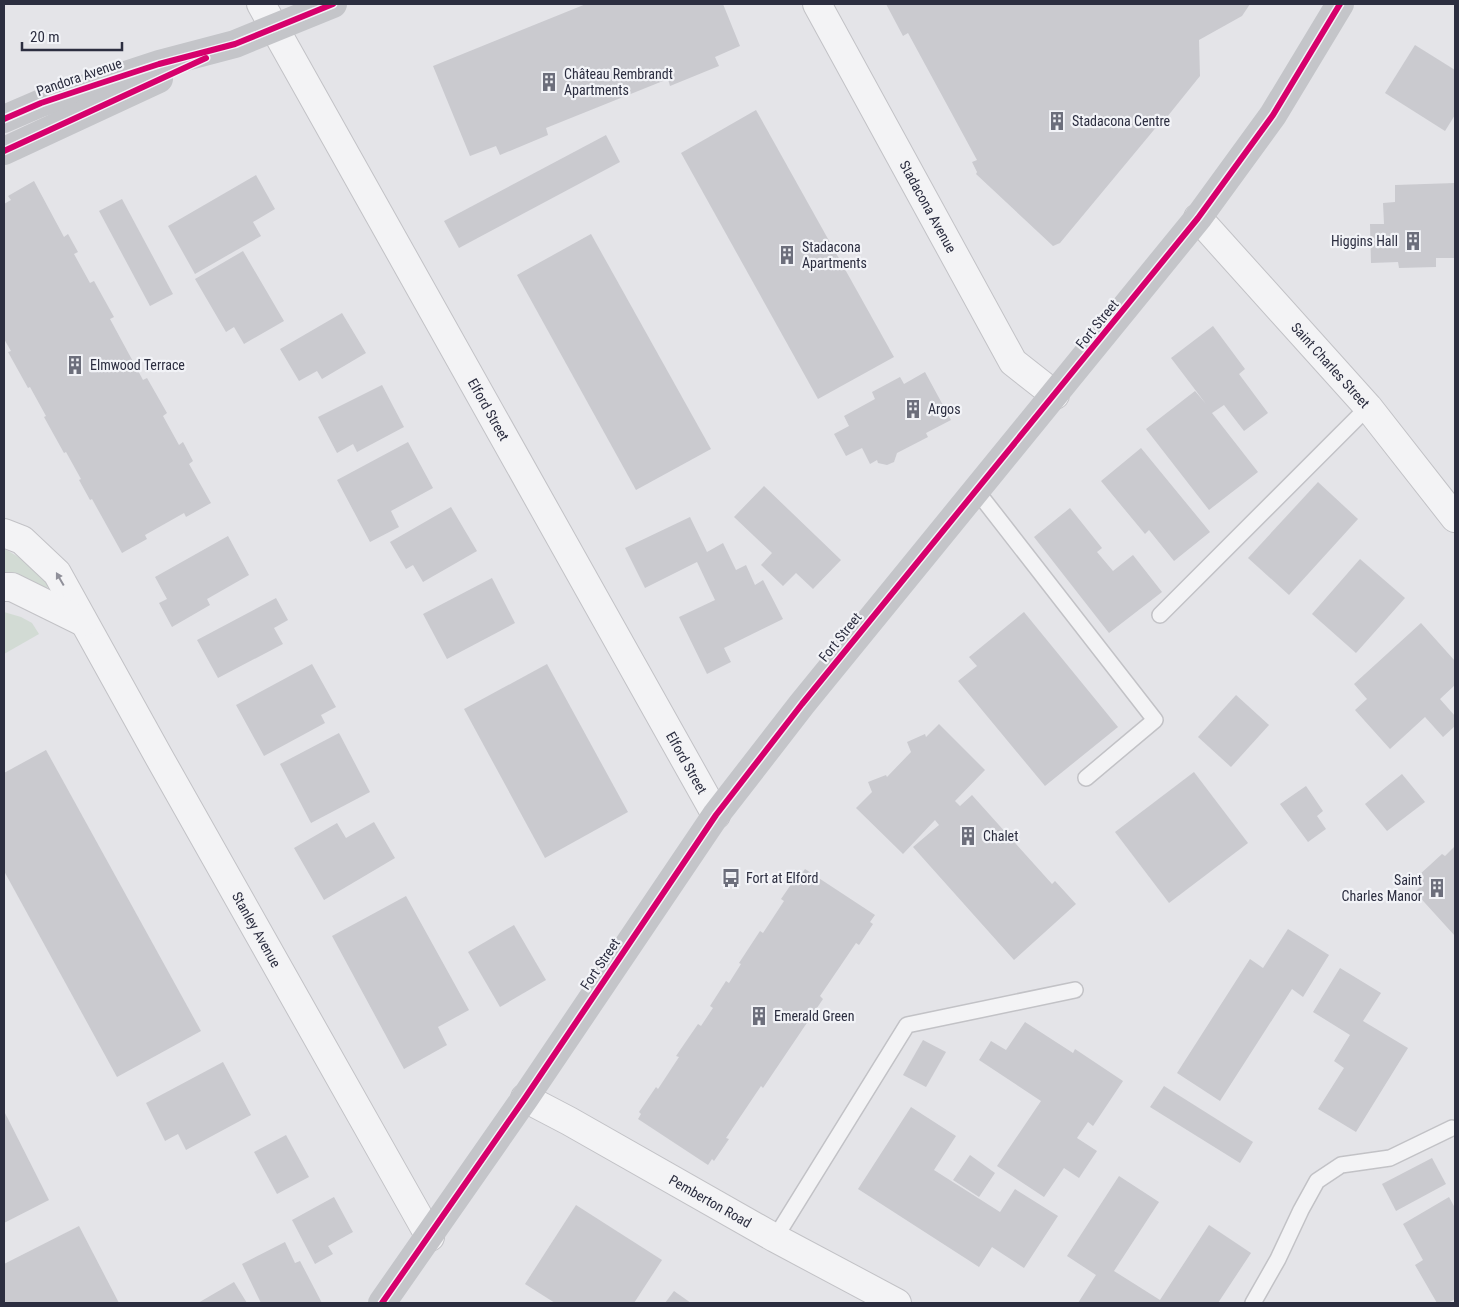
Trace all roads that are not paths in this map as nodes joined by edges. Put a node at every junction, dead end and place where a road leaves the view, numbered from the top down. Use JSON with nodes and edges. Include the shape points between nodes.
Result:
{"nodes":[{"id":1,"x":261,"y":4,"type":"edge"},
{"id":2,"x":333,"y":4,"type":"edge"},
{"id":3,"x":817,"y":4,"type":"edge"},
{"id":4,"x":1340,"y":4,"type":"edge"},
{"id":5,"x":274,"y":28,"type":"junction"},
{"id":6,"x":235,"y":44,"type":"junction"},
{"id":7,"x":4,"y":119,"type":"edge"},
{"id":8,"x":4,"y":151,"type":"edge"},
{"id":9,"x":1198,"y":218,"type":"junction"},
{"id":10,"x":1056,"y":395,"type":"junction"},
{"id":11,"x":1368,"y":407,"type":"junction"},
{"id":12,"x":976,"y":490,"type":"junction"},
{"id":13,"x":1455,"y":518,"type":"edge"},
{"id":14,"x":4,"y":533,"type":"edge"},
{"id":15,"x":4,"y":588,"type":"edge"},
{"id":16,"x":1160,"y":616,"type":"dead end"},
{"id":17,"x":83,"y":622,"type":"junction"},
{"id":18,"x":1086,"y":778,"type":"dead end"},
{"id":19,"x":716,"y":815,"type":"junction"},
{"id":20,"x":1075,"y":990,"type":"dead end"},
{"id":21,"x":525,"y":1098,"type":"junction"},
{"id":22,"x":1452,"y":1128,"type":"dead end"},
{"id":23,"x":430,"y":1237,"type":"junction"},
{"id":24,"x":775,"y":1238,"type":"junction"},
{"id":25,"x":382,"y":1303,"type":"edge"},
{"id":26,"x":897,"y":1303,"type":"edge"},
{"id":27,"x":1253,"y":1303,"type":"edge"}],
"edges":[{"from":1,"to":5,"type":"street","name":"Elford Street"},
{"from":2,"to":5,"type":"main road","name":"Pandora Avenue"},
{"from":3,"to":10,"type":"street","name":"Stadacona Avenue","via":[[1013,362]]},
{"from":4,"to":9,"type":"main road","name":"Fort Street","via":[[1273,115]]},
{"from":5,"to":6,"type":"main road","name":"Pandora Avenue"},
{"from":5,"to":19,"type":"street","name":"Elford Street"},
{"from":6,"to":7,"type":"main road","name":"Pandora Avenue","via":[[159,64],[41,103]]},
{"from":6,"to":8,"type":"main road"},
{"from":9,"to":10,"type":"main road","name":"Fort Street"},
{"from":9,"to":11,"type":"street","name":"Saint Charles Street"},
{"from":10,"to":12,"type":"main road","name":"Fort Street"},
{"from":11,"to":13,"type":"street","name":"Saint Charles Street"},
{"from":11,"to":16,"type":"lane"},
{"from":12,"to":18,"type":"lane","via":[[1155,720]]},
{"from":12,"to":19,"type":"main road","name":"Fort Street"},
{"from":17,"to":14,"type":"street","name":"Stanley Avenue","one_way":true,"via":[[57,572],[22,540]]},
{"from":15,"to":17,"type":"street","via":[[12,587]]},
{"from":17,"to":23,"type":"street","name":"Stanley Avenue"},
{"from":19,"to":21,"type":"main road","name":"Fort Street"},
{"from":20,"to":24,"type":"lane","via":[[907,1025]]},
{"from":21,"to":23,"type":"main road","name":"Fort Street"},
{"from":21,"to":24,"type":"street","name":"Pemberton Road"},
{"from":22,"to":27,"type":"lane","via":[[1390,1158],[1341,1164],[1317,1181]]},
{"from":23,"to":25,"type":"main road","name":"Fort Street"},
{"from":24,"to":26,"type":"street","name":"Pemberton Road"}]}
